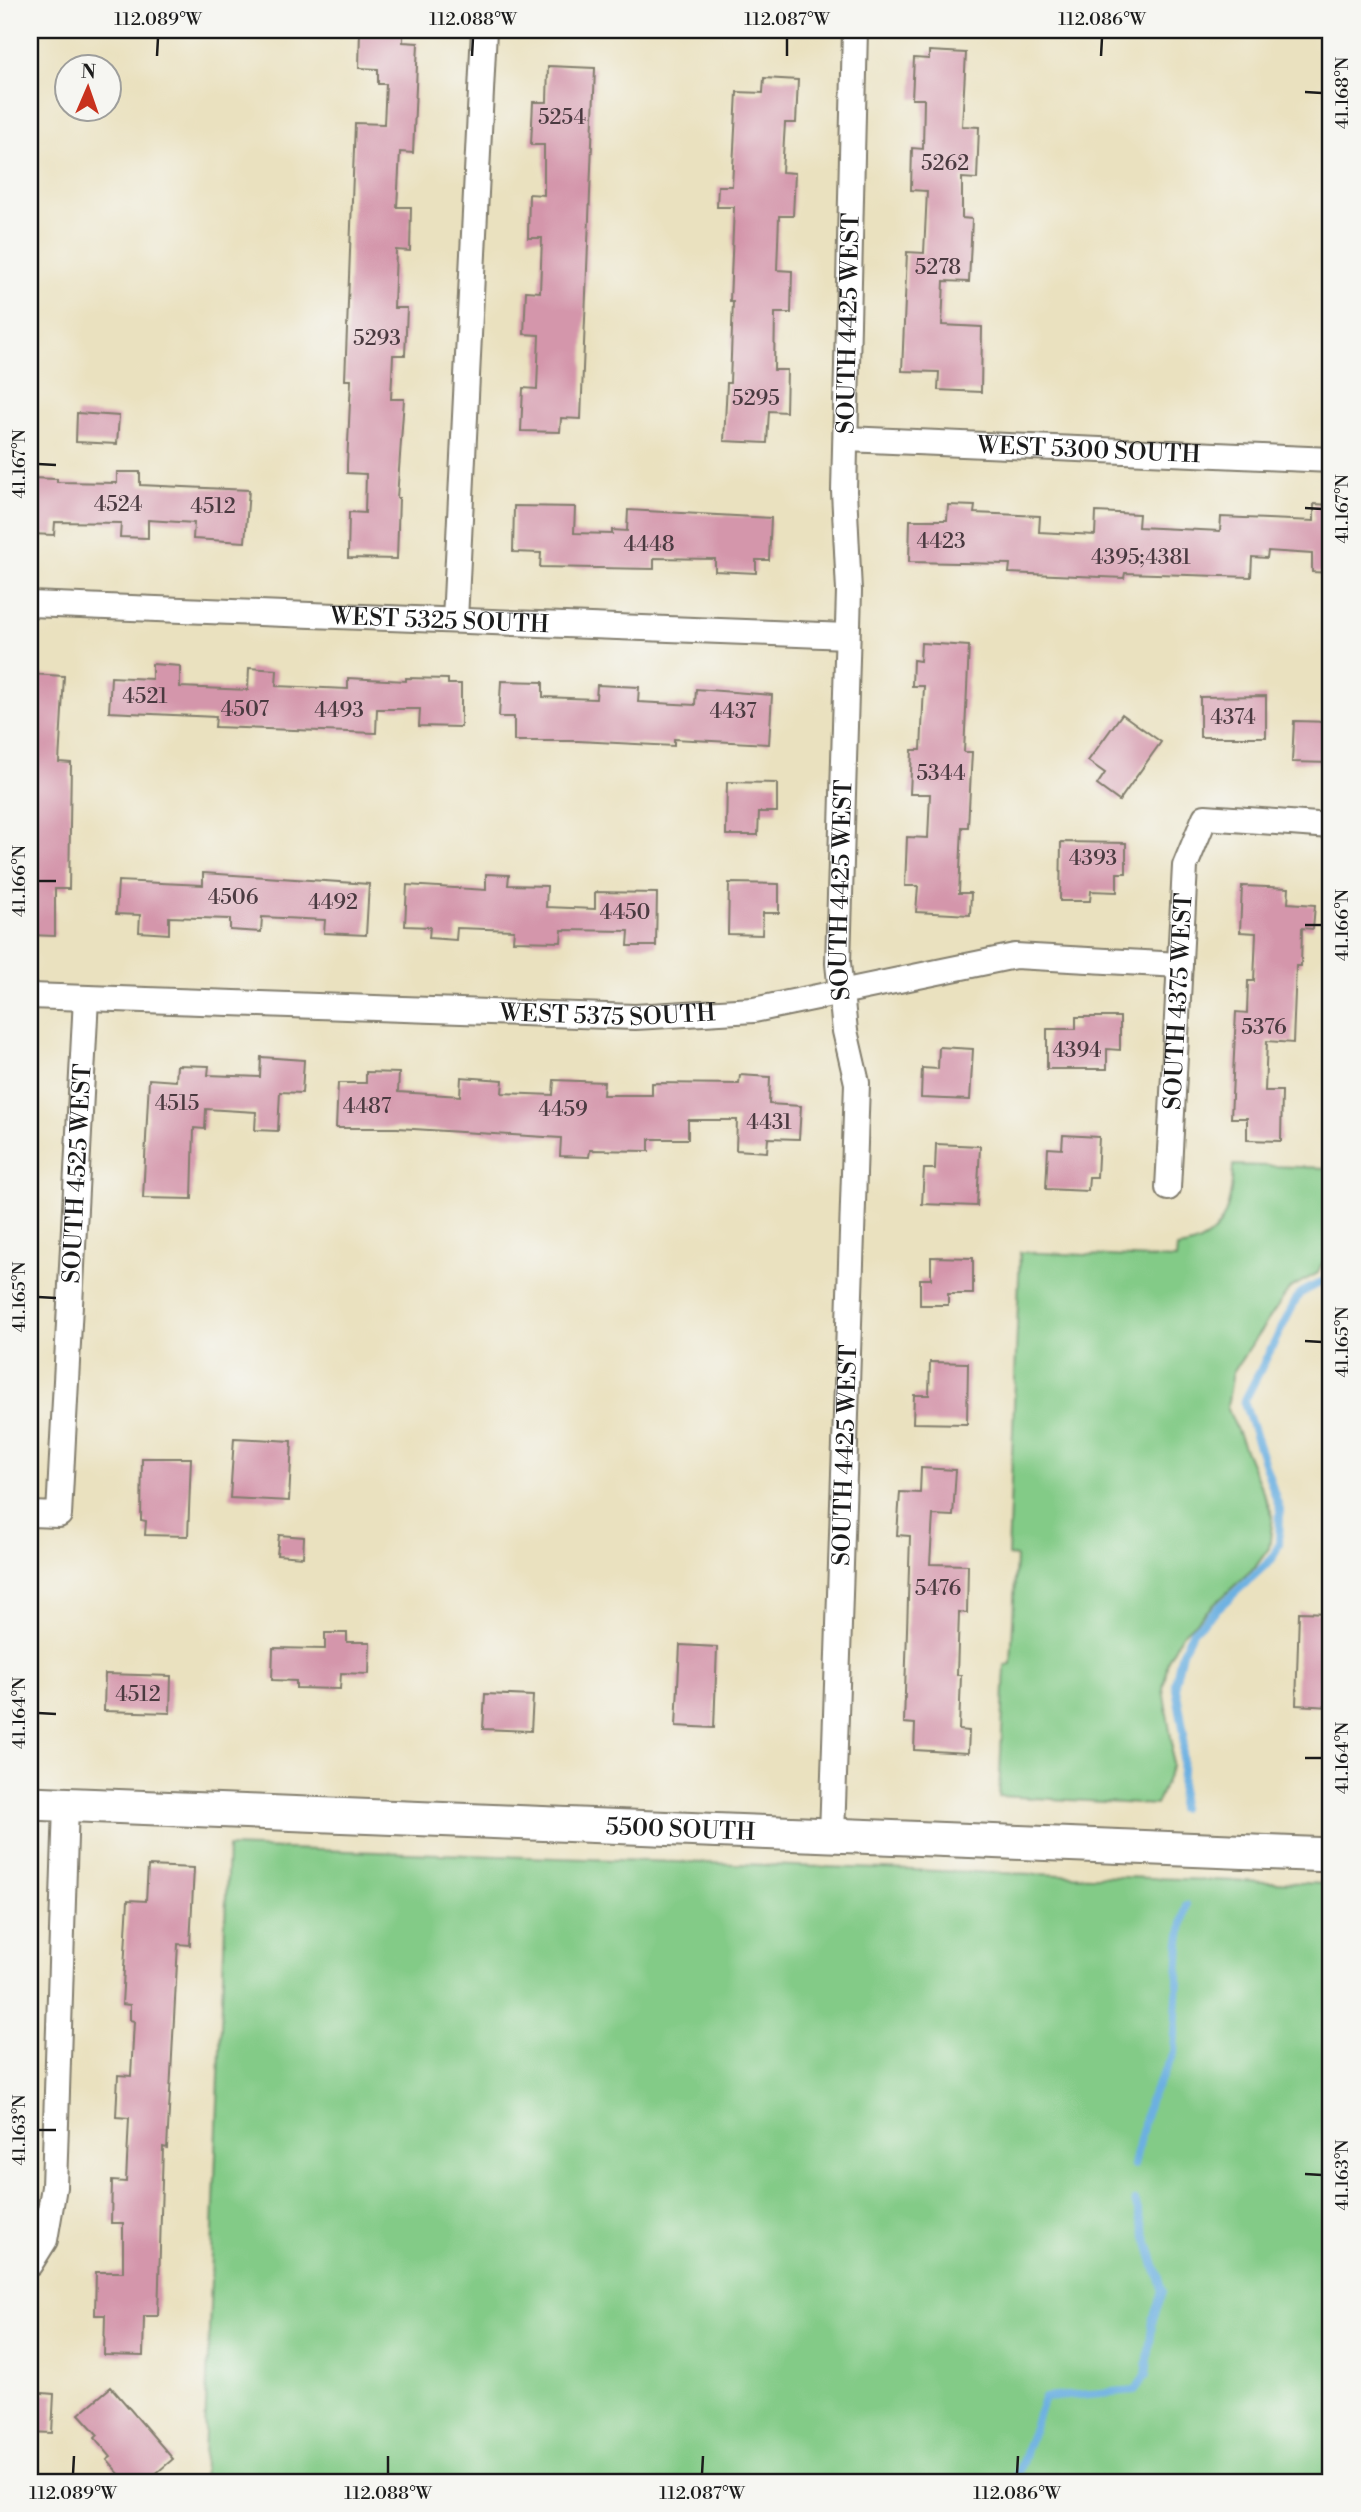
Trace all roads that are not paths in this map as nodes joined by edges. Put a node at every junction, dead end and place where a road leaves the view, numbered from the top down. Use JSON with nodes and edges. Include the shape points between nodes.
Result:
{"nodes":[{"id":1,"x":484,"y":30,"type":"edge"},
{"id":2,"x":855,"y":30,"type":"edge"},
{"id":3,"x":846,"y":439,"type":"junction"},
{"id":4,"x":1331,"y":460,"type":"edge"},
{"id":5,"x":30,"y":604,"type":"edge"},
{"id":6,"x":455,"y":620,"type":"junction"},
{"id":7,"x":847,"y":636,"type":"junction"},
{"id":8,"x":1331,"y":826,"type":"edge"},
{"id":9,"x":1180,"y":964,"type":"junction"},
{"id":10,"x":841,"y":993,"type":"junction"},
{"id":11,"x":30,"y":996,"type":"edge"},
{"id":12,"x":86,"y":998,"type":"junction"},
{"id":13,"x":1168,"y":1188,"type":"dead end"},
{"id":14,"x":30,"y":1514,"type":"edge"},
{"id":15,"x":30,"y":1803,"type":"edge"},
{"id":16,"x":66,"y":1804,"type":"junction"},
{"id":17,"x":832,"y":1835,"type":"junction"},
{"id":18,"x":1331,"y":1856,"type":"edge"},
{"id":19,"x":30,"y":2264,"type":"edge"}],
"edges":[{"from":1,"to":6,"type":"street"},
{"from":2,"to":3,"type":"street","name":"SOUTH 4425 WEST"},
{"from":3,"to":4,"type":"street","name":"WEST 5300 SOUTH"},
{"from":3,"to":7,"type":"street","name":"SOUTH 4425 WEST"},
{"from":5,"to":6,"type":"street","name":"WEST 5325 SOUTH"},
{"from":6,"to":7,"type":"street","name":"WEST 5325 SOUTH"},
{"from":7,"to":10,"type":"street","name":"SOUTH 4425 WEST","via":[[838,962]]},
{"from":8,"to":9,"type":"street","name":"SOUTH 4375 WEST","via":[[1205,817],[1185,866]]},
{"from":9,"to":10,"type":"street","name":"WEST 5375 SOUTH","via":[[1016,956]]},
{"from":9,"to":13,"type":"street","name":"SOUTH 4375 WEST"},
{"from":10,"to":12,"type":"street","name":"WEST 5375 SOUTH","via":[[754,1010],[635,1017]]},
{"from":10,"to":17,"type":"street","name":"SOUTH 4425 WEST","via":[[857,1083]]},
{"from":11,"to":12,"type":"street","name":"WEST 5375 SOUTH"},
{"from":12,"to":14,"type":"street","name":"SOUTH 4525 WEST","via":[[60,1516]]},
{"from":15,"to":16,"type":"main road","name":"5500 SOUTH"},
{"from":16,"to":17,"type":"main road","name":"5500 SOUTH"},
{"from":16,"to":19,"type":"street","via":[[54,2187],[45,2240]]},
{"from":17,"to":18,"type":"main road","name":"5500 SOUTH"}]}
